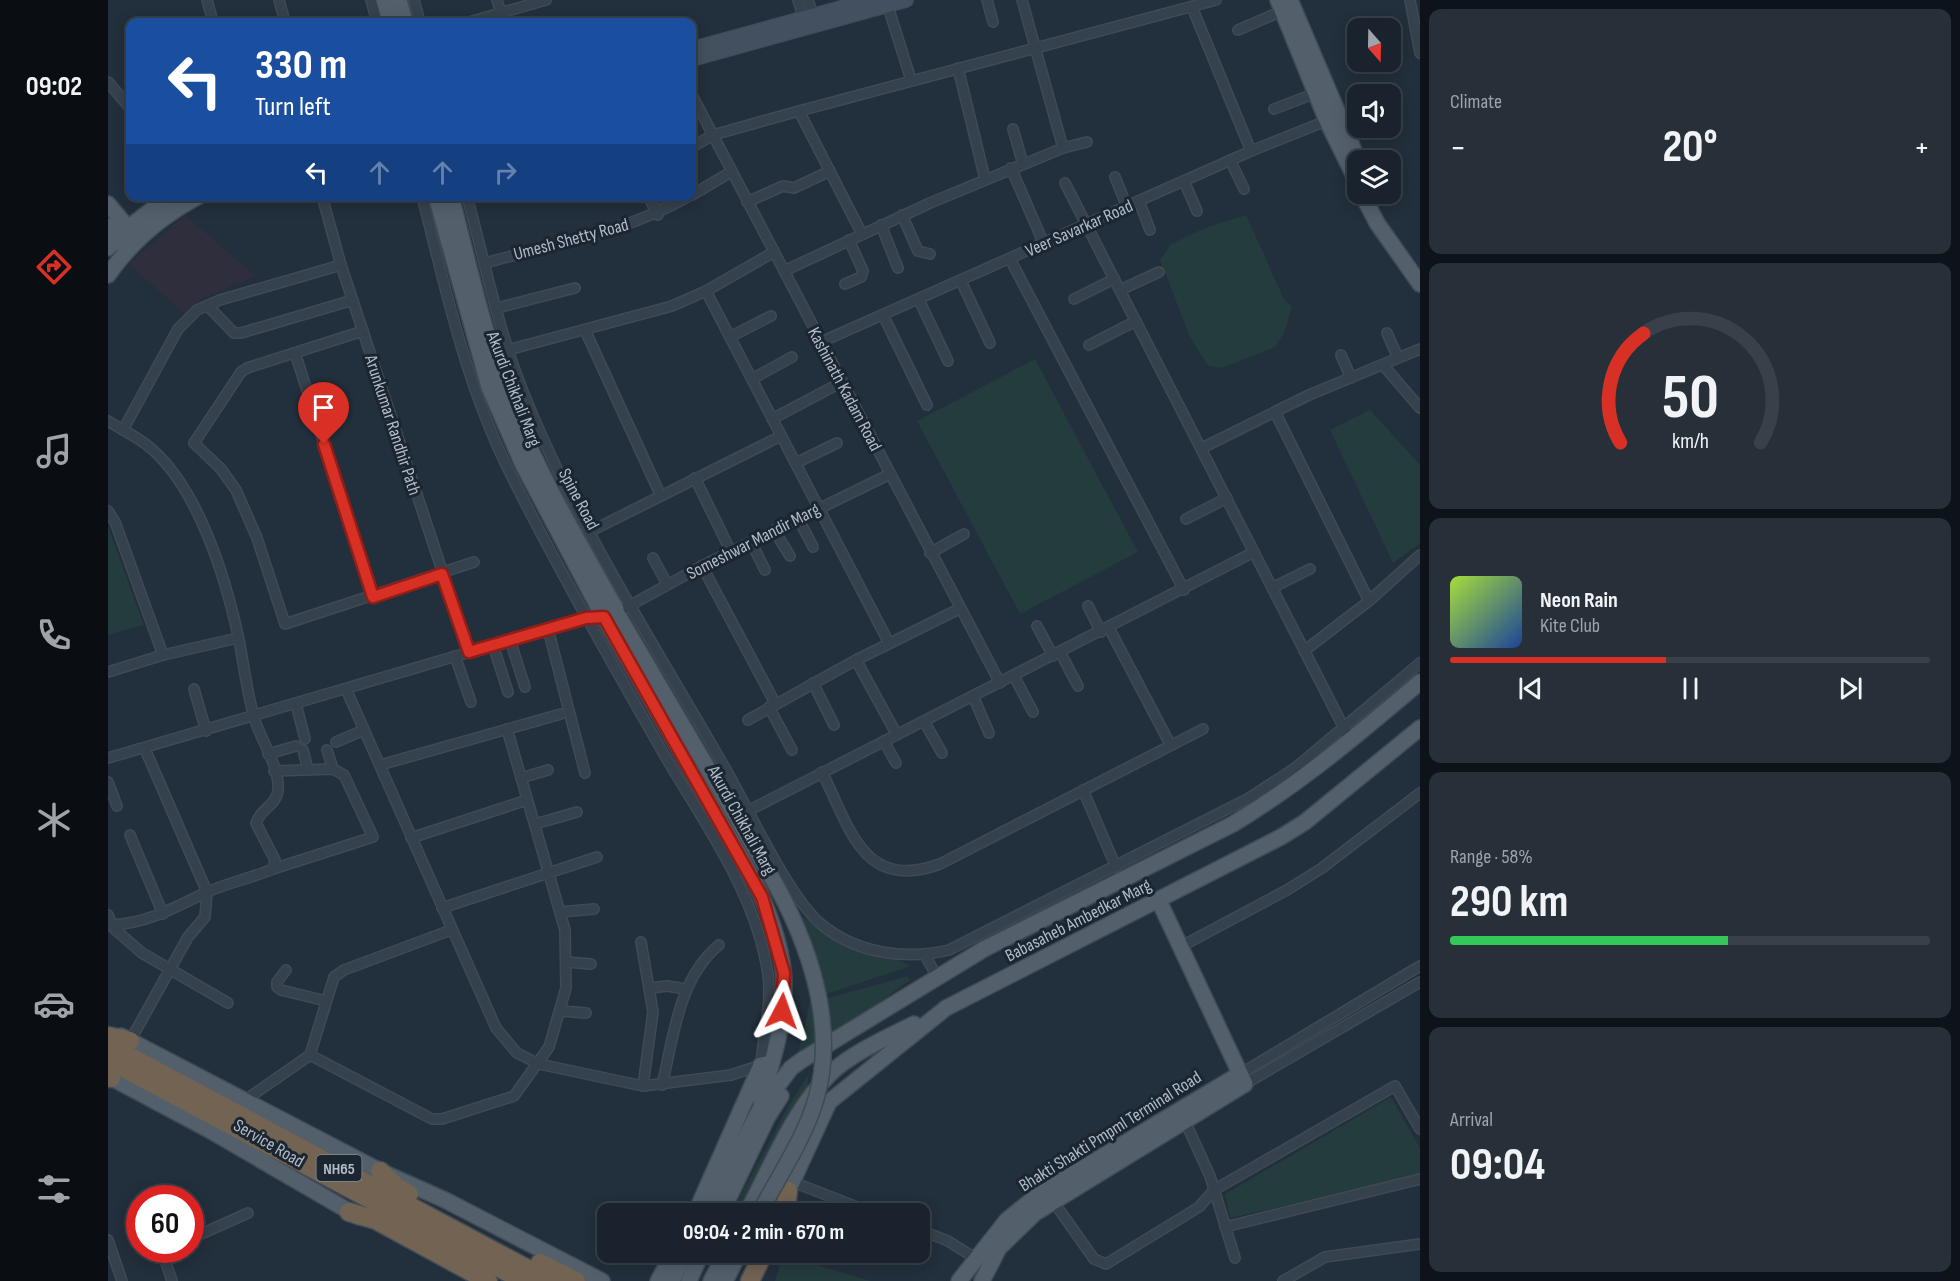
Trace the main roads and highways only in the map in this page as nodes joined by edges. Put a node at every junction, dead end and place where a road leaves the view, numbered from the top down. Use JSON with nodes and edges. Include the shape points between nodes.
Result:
{"nodes":[{"id":1,"x":384,"y":0,"type":"edge"},
{"id":2,"x":399,"y":0,"type":"edge"},
{"id":3,"x":1284,"y":4,"type":"edge"},
{"id":4,"x":389,"y":18,"type":"edge"},
{"id":5,"x":404,"y":18,"type":"edge"},
{"id":6,"x":1333,"y":119,"type":"junction"},
{"id":7,"x":1352,"y":150,"type":"edge"},
{"id":8,"x":1347,"y":155,"type":"edge"},
{"id":9,"x":165,"y":201,"type":"edge"},
{"id":10,"x":191,"y":201,"type":"edge"},
{"id":11,"x":437,"y":201,"type":"edge"},
{"id":12,"x":453,"y":201,"type":"edge"},
{"id":13,"x":108,"y":204,"type":"edge"},
{"id":14,"x":1367,"y":204,"type":"edge"},
{"id":15,"x":1379,"y":204,"type":"edge"},
{"id":16,"x":108,"y":226,"type":"edge"},
{"id":17,"x":124,"y":241,"type":"edge"},
{"id":18,"x":1420,"y":270,"type":"edge"},
{"id":19,"x":108,"y":275,"type":"edge"},
{"id":20,"x":1420,"y":284,"type":"edge"},
{"id":21,"x":614,"y":613,"type":"junction"},
{"id":22,"x":1420,"y":682,"type":"edge"},
{"id":23,"x":1420,"y":728,"type":"edge"},
{"id":24,"x":722,"y":824,"type":"junction"},
{"id":25,"x":1159,"y":901,"type":"junction"},
{"id":26,"x":946,"y":1008,"type":"junction"},
{"id":27,"x":108,"y":1029,"type":"edge"},
{"id":28,"x":108,"y":1036,"type":"edge"},
{"id":29,"x":108,"y":1045,"type":"edge"},
{"id":30,"x":820,"y":1051,"type":"junction"},
{"id":31,"x":116,"y":1064,"type":"edge"},
{"id":32,"x":766,"y":1064,"type":"junction"},
{"id":33,"x":760,"y":1109,"type":"junction"},
{"id":34,"x":1182,"y":1114,"type":"junction"},
{"id":35,"x":380,"y":1171,"type":"junction"},
{"id":36,"x":791,"y":1187,"type":"joint"},
{"id":37,"x":699,"y":1203,"type":"edge"},
{"id":38,"x":711,"y":1203,"type":"edge"},
{"id":39,"x":726,"y":1203,"type":"edge"},
{"id":40,"x":752,"y":1203,"type":"edge"},
{"id":41,"x":765,"y":1203,"type":"edge"},
{"id":42,"x":784,"y":1203,"type":"edge"},
{"id":43,"x":349,"y":1212,"type":"junction"},
{"id":44,"x":668,"y":1263,"type":"edge"},
{"id":45,"x":681,"y":1263,"type":"edge"},
{"id":46,"x":697,"y":1263,"type":"edge"},
{"id":47,"x":720,"y":1263,"type":"edge"},
{"id":48,"x":734,"y":1263,"type":"edge"},
{"id":49,"x":751,"y":1263,"type":"edge"},
{"id":50,"x":759,"y":1263,"type":"edge"},
{"id":51,"x":471,"y":1281,"type":"edge"},
{"id":52,"x":488,"y":1281,"type":"edge"},
{"id":53,"x":524,"y":1281,"type":"edge"},
{"id":54,"x":550,"y":1281,"type":"edge"},
{"id":55,"x":576,"y":1281,"type":"edge"},
{"id":56,"x":602,"y":1281,"type":"edge"},
{"id":57,"x":658,"y":1281,"type":"edge"},
{"id":58,"x":672,"y":1281,"type":"edge"},
{"id":59,"x":689,"y":1281,"type":"edge"},
{"id":60,"x":711,"y":1281,"type":"edge"},
{"id":61,"x":725,"y":1281,"type":"edge"},
{"id":62,"x":742,"y":1281,"type":"edge"},
{"id":63,"x":750,"y":1281,"type":"edge"},
{"id":64,"x":959,"y":1281,"type":"edge"},
{"id":65,"x":982,"y":1281,"type":"edge"}],
"edges":[{"from":1,"to":4,"type":"main road"},
{"from":2,"to":5,"type":"main road"},
{"from":3,"to":6,"type":"main road"},
{"from":3,"to":6,"type":"main road","via":[[1316,93]]},
{"from":6,"to":7,"type":"main road"},
{"from":6,"to":8,"type":"main road"},
{"from":9,"to":17,"type":"main road"},
{"from":10,"to":17,"type":"main road"},
{"from":11,"to":21,"type":"main road","name":"Akurdi Chikhali Marg","via":[[489,387],[522,465]]},
{"from":12,"to":21,"type":"main road","name":"Spine Road","via":[[503,382],[536,458]]},
{"from":13,"to":17,"type":"main road"},
{"from":14,"to":20,"type":"main road"},
{"from":15,"to":18,"type":"main road"},
{"from":16,"to":17,"type":"main road"},
{"from":17,"to":19,"type":"main road"},
{"from":21,"to":24,"type":"main road","name":"Akurdi Chikhali Marg"},
{"from":22,"to":30,"type":"main road","name":"Babasaheb Ambedkar Marg","via":[[1347,735],[1295,784],[1233,824],[984,949]]},
{"from":23,"to":25,"type":"main road","name":"Babasaheb Ambedkar Marg","via":[[1305,822]]},
{"from":24,"to":32,"type":"main road","name":"Akurdi Chikhali Marg","via":[[762,897],[784,973],[783,1002]]},
{"from":24,"to":41,"type":"main road","bridge":true,"via":[[759,856],[781,892],[807,956],[822,1016],[824,1051],[816,1101]]},
{"from":25,"to":26,"type":"main road","name":"Babasaheb Ambedkar Marg"},
{"from":25,"to":34,"type":"main road","via":[[1242,1079]]},
{"from":26,"to":36,"type":"main road","name":"Babasaheb Ambedkar Marg","via":[[829,1102]]},
{"from":26,"to":40,"type":"main road","via":[[831,1072],[810,1096]]},
{"from":27,"to":31,"type":"main road"},
{"from":28,"to":31,"type":"highway"},
{"from":29,"to":31,"type":"highway","number":"NH65"},
{"from":30,"to":33,"type":"main road","name":"Babasaheb Ambedkar Marg","via":[[791,1068]]},
{"from":30,"to":39,"type":"main road","via":[[784,1090]]},
{"from":31,"to":35,"type":"main road","via":[[244,1101]]},
{"from":31,"to":43,"type":"main road","name":"Service Road","via":[[211,1131]]},
{"from":31,"to":53,"type":"highway","number":"NH65"},
{"from":31,"to":54,"type":"highway","number":"NH65"},
{"from":32,"to":33,"type":"main road"},
{"from":32,"to":37,"type":"main road","name":"Akurdi Chikhali Marg"},
{"from":33,"to":38,"type":"main road"},
{"from":34,"to":64,"type":"main road","name":"Bhakti Shakti Pmpml Terminal Road","via":[[1038,1196],[1007,1220]]},
{"from":34,"to":65,"type":"main road","via":[[1018,1226],[999,1248]]},
{"from":35,"to":55,"type":"highway","via":[[398,1188]]},
{"from":35,"to":56,"type":"main road"},
{"from":36,"to":42,"type":"highway"},
{"from":43,"to":51,"type":"main road","name":"Service Road"},
{"from":43,"to":52,"type":"highway","via":[[376,1220]]},
{"from":44,"to":57,"type":"main road"},
{"from":45,"to":58,"type":"main road"},
{"from":46,"to":59,"type":"main road"},
{"from":47,"to":60,"type":"main road"},
{"from":48,"to":61,"type":"main road"},
{"from":49,"to":62,"type":"main road"},
{"from":50,"to":63,"type":"highway"}]}
